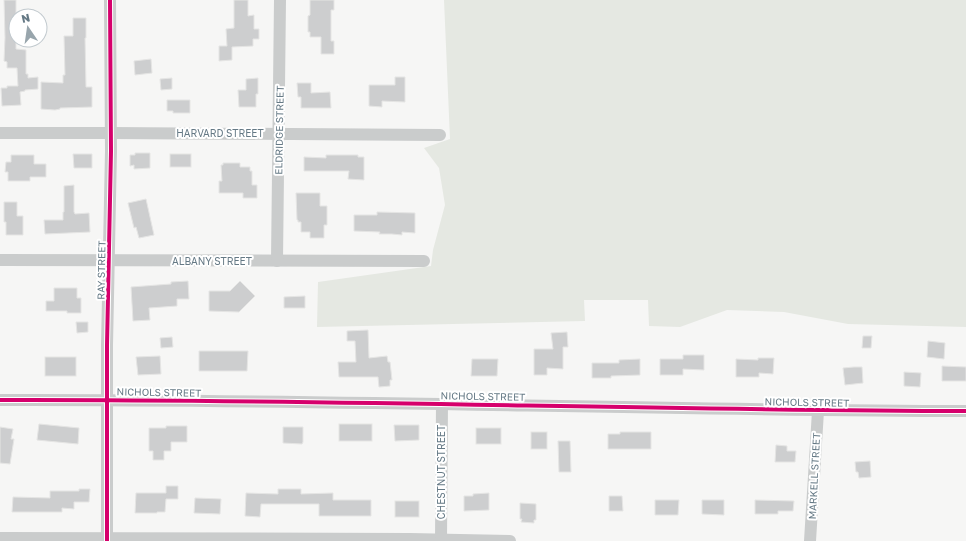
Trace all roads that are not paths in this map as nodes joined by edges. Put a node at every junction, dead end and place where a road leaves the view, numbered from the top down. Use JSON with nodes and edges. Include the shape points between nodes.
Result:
{"nodes":[{"id":1,"x":110,"y":0,"type":"edge"},
{"id":2,"x":280,"y":0,"type":"edge"},
{"id":3,"x":111,"y":132,"type":"junction"},
{"id":4,"x":0,"y":133,"type":"edge"},
{"id":5,"x":279,"y":134,"type":"junction"},
{"id":6,"x":440,"y":134,"type":"dead end"},
{"id":7,"x":0,"y":260,"type":"edge"},
{"id":8,"x":109,"y":261,"type":"junction"},
{"id":9,"x":277,"y":261,"type":"junction"},
{"id":10,"x":424,"y":261,"type":"dead end"},
{"id":11,"x":0,"y":400,"type":"edge"},
{"id":12,"x":107,"y":400,"type":"junction"},
{"id":13,"x":442,"y":404,"type":"junction"},
{"id":14,"x":818,"y":411,"type":"junction"},
{"id":15,"x":966,"y":411,"type":"edge"},
{"id":16,"x":0,"y":538,"type":"edge"},
{"id":17,"x":107,"y":540,"type":"edge"},
{"id":18,"x":441,"y":540,"type":"junction"},
{"id":19,"x":510,"y":541,"type":"edge"},
{"id":20,"x":810,"y":541,"type":"edge"}],
"edges":[{"from":1,"to":3,"type":"street","name":"RAY STREET"},
{"from":2,"to":5,"type":"street","name":"ELDRIDGE STREET"},
{"from":3,"to":4,"type":"street","name":"HARVARD STREET"},
{"from":3,"to":5,"type":"street","name":"HARVARD STREET"},
{"from":3,"to":8,"type":"street","name":"RAY STREET"},
{"from":5,"to":6,"type":"street","name":"HARVARD STREET"},
{"from":5,"to":9,"type":"street","name":"ELDRIDGE STREET"},
{"from":7,"to":8,"type":"street","name":"ALBANY STREET"},
{"from":8,"to":9,"type":"street","name":"ALBANY STREET"},
{"from":8,"to":12,"type":"street","name":"RAY STREET"},
{"from":9,"to":10,"type":"street","name":"ALBANY STREET"},
{"from":11,"to":12,"type":"street","name":"NICHOLS STREET"},
{"from":12,"to":13,"type":"street","name":"NICHOLS STREET"},
{"from":12,"to":17,"type":"street","name":"RAY STREET"},
{"from":13,"to":14,"type":"street","name":"NICHOLS STREET"},
{"from":13,"to":18,"type":"street","name":"CHESTNUT STREET"},
{"from":14,"to":15,"type":"street","name":"NICHOLS STREET"},
{"from":14,"to":20,"type":"street","name":"MARKELL STREET"},
{"from":16,"to":17,"type":"street"},
{"from":17,"to":18,"type":"street"},
{"from":18,"to":19,"type":"street"}]}
